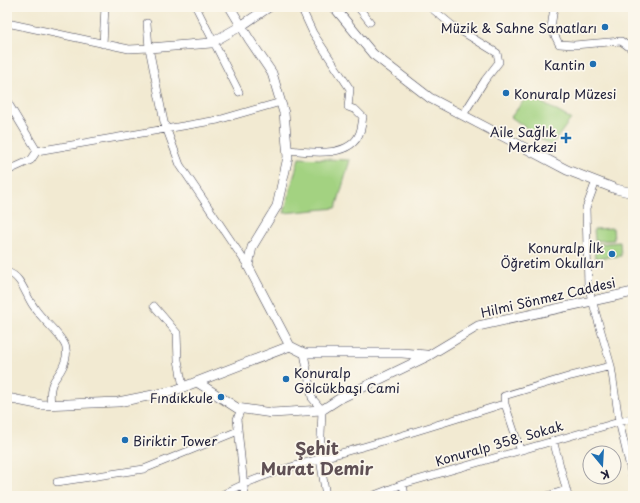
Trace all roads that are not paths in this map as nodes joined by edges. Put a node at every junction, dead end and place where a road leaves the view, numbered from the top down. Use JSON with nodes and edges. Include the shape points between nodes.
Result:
{"nodes":[{"id":1,"x":105,"y":7,"type":"edge"},
{"id":2,"x":196,"y":7,"type":"edge"},
{"id":3,"x":230,"y":7,"type":"edge"},
{"id":4,"x":269,"y":7,"type":"edge"},
{"id":5,"x":301,"y":7,"type":"edge"},
{"id":6,"x":334,"y":7,"type":"edge"},
{"id":7,"x":359,"y":7,"type":"edge"},
{"id":8,"x":430,"y":7,"type":"edge"},
{"id":9,"x":554,"y":7,"type":"edge"},
{"id":10,"x":370,"y":22,"type":"dead end"},
{"id":11,"x":7,"y":23,"type":"edge"},
{"id":12,"x":148,"y":24,"type":"dead end"},
{"id":13,"x":241,"y":26,"type":"junction"},
{"id":14,"x":214,"y":41,"type":"junction"},
{"id":15,"x":103,"y":44,"type":"junction"},
{"id":16,"x":149,"y":48,"type":"junction"},
{"id":17,"x":633,"y":50,"type":"edge"},
{"id":18,"x":239,"y":92,"type":"dead end"},
{"id":19,"x":7,"y":101,"type":"edge"},
{"id":20,"x":281,"y":102,"type":"junction"},
{"id":21,"x":464,"y":115,"type":"junction"},
{"id":22,"x":166,"y":129,"type":"junction"},
{"id":23,"x":288,"y":150,"type":"junction"},
{"id":24,"x":37,"y":152,"type":"junction"},
{"id":25,"x":7,"y":171,"type":"edge"},
{"id":26,"x":596,"y":181,"type":"junction"},
{"id":27,"x":633,"y":191,"type":"edge"},
{"id":28,"x":248,"y":266,"type":"junction"},
{"id":29,"x":7,"y":272,"type":"edge"},
{"id":30,"x":633,"y":292,"type":"edge"},
{"id":31,"x":593,"y":300,"type":"junction"},
{"id":32,"x":154,"y":306,"type":"dead end"},
{"id":33,"x":290,"y":346,"type":"junction"},
{"id":34,"x":304,"y":353,"type":"junction"},
{"id":35,"x":428,"y":356,"type":"junction"},
{"id":36,"x":611,"y":366,"type":"junction"},
{"id":37,"x":198,"y":382,"type":"junction"},
{"id":38,"x":183,"y":387,"type":"junction"},
{"id":39,"x":7,"y":398,"type":"edge"},
{"id":40,"x":51,"y":404,"type":"junction"},
{"id":41,"x":505,"y":404,"type":"junction"},
{"id":42,"x":241,"y":409,"type":"junction"},
{"id":43,"x":322,"y":410,"type":"junction"},
{"id":44,"x":633,"y":418,"type":"edge"},
{"id":45,"x":619,"y":421,"type":"junction"},
{"id":46,"x":238,"y":431,"type":"junction"},
{"id":47,"x":553,"y":440,"type":"junction"},
{"id":48,"x":520,"y":449,"type":"junction"},
{"id":49,"x":320,"y":459,"type":"junction"},
{"id":50,"x":633,"y":480,"type":"edge"},
{"id":51,"x":57,"y":482,"type":"dead end"},
{"id":52,"x":244,"y":483,"type":"junction"},
{"id":53,"x":403,"y":484,"type":"junction"},
{"id":54,"x":567,"y":493,"type":"edge"},
{"id":55,"x":633,"y":494,"type":"edge"},
{"id":56,"x":220,"y":496,"type":"edge"},
{"id":57,"x":246,"y":496,"type":"edge"},
{"id":58,"x":326,"y":496,"type":"edge"},
{"id":59,"x":372,"y":496,"type":"edge"},
{"id":60,"x":405,"y":496,"type":"edge"},
{"id":61,"x":547,"y":496,"type":"edge"},
{"id":62,"x":628,"y":496,"type":"edge"}],
"edges":[{"from":1,"to":15,"type":"street"},
{"from":2,"to":14,"type":"street"},
{"from":3,"to":13,"type":"street"},
{"from":4,"to":13,"type":"street"},
{"from":5,"to":23,"type":"street","via":[[312,33],[350,89],[348,107],[363,117],[360,133],[351,145],[329,153]]},
{"from":6,"to":21,"type":"street","via":[[373,54],[430,98]]},
{"from":7,"to":10,"type":"street"},
{"from":8,"to":21,"type":"street","via":[[453,26],[497,53],[499,62]]},
{"from":9,"to":17,"type":"street","via":[[551,28],[559,44],[621,41]]},
{"from":11,"to":15,"type":"street"},
{"from":12,"to":16,"type":"street"},
{"from":13,"to":14,"type":"street"},
{"from":13,"to":20,"type":"street","via":[[272,73]]},
{"from":14,"to":16,"type":"street"},
{"from":14,"to":18,"type":"street"},
{"from":15,"to":16,"type":"street","via":[[129,49]]},
{"from":16,"to":22,"type":"street"},
{"from":19,"to":24,"type":"street"},
{"from":20,"to":22,"type":"street","via":[[218,120]]},
{"from":20,"to":23,"type":"street"},
{"from":21,"to":26,"type":"street","via":[[568,170]]},
{"from":22,"to":24,"type":"street"},
{"from":22,"to":28,"type":"street","via":[[180,166]]},
{"from":23,"to":28,"type":"street","via":[[277,206],[252,247]]},
{"from":24,"to":25,"type":"street","via":[[31,160]]},
{"from":26,"to":27,"type":"street"},
{"from":26,"to":31,"type":"street","via":[[586,208],[588,286]]},
{"from":28,"to":33,"type":"street"},
{"from":29,"to":40,"type":"street","via":[[16,276],[34,307],[65,345],[67,356],[49,392]]},
{"from":30,"to":31,"type":"street","name":"Hilmi Sönmez Caddesi"},
{"from":31,"to":35,"type":"street","name":"Hilmi Sönmez Caddesi","via":[[478,326]]},
{"from":31,"to":36,"type":"street"},
{"from":32,"to":38,"type":"street","via":[[177,333]]},
{"from":33,"to":34,"type":"street"},
{"from":33,"to":37,"type":"street"},
{"from":34,"to":35,"type":"street","via":[[402,353]]},
{"from":34,"to":43,"type":"street","via":[[312,398]]},
{"from":35,"to":43,"type":"street","name":"Hilmi Sönmez Caddesi","via":[[369,383]]},
{"from":36,"to":41,"type":"street","via":[[504,396]]},
{"from":36,"to":45,"type":"street"},
{"from":37,"to":38,"type":"street"},
{"from":37,"to":42,"type":"street","name":"Hilmi Sönmez Caddesi","via":[[213,394]]},
{"from":38,"to":40,"type":"street","via":[[118,402]]},
{"from":39,"to":40,"type":"street"},
{"from":41,"to":48,"type":"street"},
{"from":41,"to":49,"type":"street"},
{"from":42,"to":43,"type":"street","name":"Hilmi Sönmez Caddesi","via":[[272,414]]},
{"from":42,"to":46,"type":"street","via":[[237,419]]},
{"from":43,"to":49,"type":"street"},
{"from":44,"to":45,"type":"street","name":"Konuralp 358. Sokak"},
{"from":45,"to":47,"type":"street","name":"Konuralp 358. Sokak"},
{"from":45,"to":50,"type":"street"},
{"from":46,"to":51,"type":"street","via":[[144,469]]},
{"from":46,"to":52,"type":"street"},
{"from":47,"to":48,"type":"street","name":"Konuralp 358. Sokak"},
{"from":47,"to":54,"type":"street"},
{"from":48,"to":53,"type":"street","name":"Konuralp 358. Sokak"},
{"from":49,"to":52,"type":"street"},
{"from":49,"to":58,"type":"street"},
{"from":52,"to":56,"type":"street"},
{"from":52,"to":57,"type":"street"},
{"from":53,"to":59,"type":"street","name":"Konuralp 358. Sokak"},
{"from":53,"to":60,"type":"street"},
{"from":54,"to":61,"type":"street"},
{"from":55,"to":62,"type":"street"}]}
